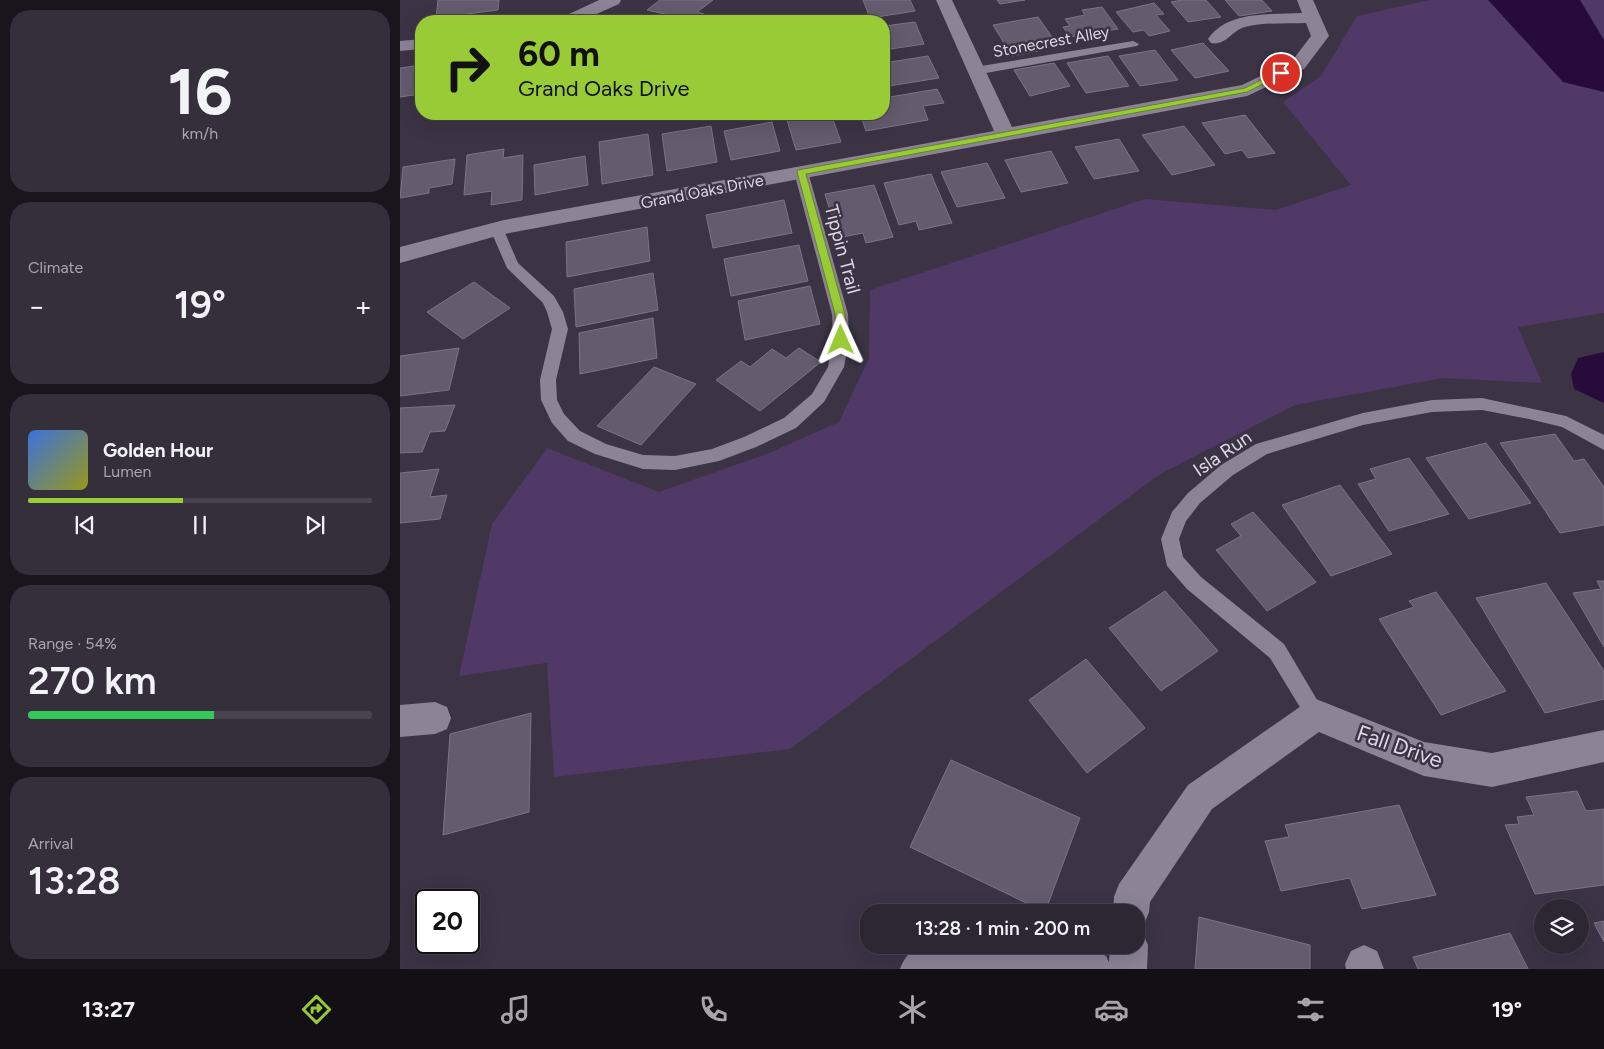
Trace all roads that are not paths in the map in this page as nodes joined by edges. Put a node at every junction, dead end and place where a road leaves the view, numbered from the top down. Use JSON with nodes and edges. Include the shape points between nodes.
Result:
{"nodes":[{"id":1,"x":613,"y":0,"type":"edge"},
{"id":2,"x":944,"y":0,"type":"edge"},
{"id":3,"x":1309,"y":8,"type":"edge"},
{"id":4,"x":580,"y":15,"type":"edge"},
{"id":5,"x":1217,"y":39,"type":"dead end"},
{"id":6,"x":1133,"y":44,"type":"dead end"},
{"id":7,"x":415,"y":45,"type":"edge"},
{"id":8,"x":400,"y":46,"type":"edge"},
{"id":9,"x":975,"y":71,"type":"junction"},
{"id":10,"x":1005,"y":134,"type":"junction"},
{"id":11,"x":801,"y":172,"type":"junction"},
{"id":12,"x":497,"y":229,"type":"junction"},
{"id":13,"x":400,"y":255,"type":"edge"},
{"id":14,"x":1604,"y":443,"type":"edge"},
{"id":15,"x":1316,"y":715,"type":"junction"},
{"id":16,"x":435,"y":718,"type":"dead end"},
{"id":17,"x":400,"y":721,"type":"edge"},
{"id":18,"x":1604,"y":746,"type":"edge"},
{"id":19,"x":1132,"y":904,"type":"edge"},
{"id":20,"x":1129,"y":954,"type":"edge"},
{"id":21,"x":919,"y":969,"type":"edge"},
{"id":22,"x":1092,"y":969,"type":"edge"},
{"id":23,"x":1128,"y":969,"type":"edge"}],
"edges":[{"from":1,"to":4,"type":"street"},
{"from":2,"to":9,"type":"street"},
{"from":3,"to":5,"type":"street","via":[[1244,22],[1228,28]]},
{"from":3,"to":10,"type":"street","name":"Grand Oaks Drive","via":[[1320,36],[1298,65],[1247,90]]},
{"from":6,"to":9,"type":"lane","name":"Stonecrest Alley"},
{"from":7,"to":8,"type":"street"},
{"from":9,"to":10,"type":"street"},
{"from":10,"to":11,"type":"street","name":"Grand Oaks Drive"},
{"from":11,"to":12,"type":"street","name":"Grand Oaks Drive"},
{"from":11,"to":12,"type":"lane","name":"Tippin Trail","via":[[840,314],[841,340],[836,367],[818,398],[790,423],[712,456],[675,463],[643,462],[601,449],[574,436],[558,418],[549,400],[548,380],[560,329],[555,312],[549,300],[512,265]]},
{"from":12,"to":13,"type":"street","name":"Grand Oaks Drive"},
{"from":14,"to":15,"type":"lane","name":"Isla Run","via":[[1566,422],[1529,413],[1482,404],[1432,406],[1363,419],[1262,449],[1227,470],[1194,498],[1178,517],[1170,539],[1174,560],[1194,583],[1277,651]]},
{"from":15,"to":18,"type":"street","name":"Fall Drive","via":[[1424,759],[1492,770]]},
{"from":15,"to":19,"type":"street","via":[[1200,797],[1132,897]]},
{"from":16,"to":17,"type":"street"},
{"from":20,"to":23,"type":"street"},
{"from":21,"to":22,"type":"street","via":[[961,952],[1004,954]]}]}
